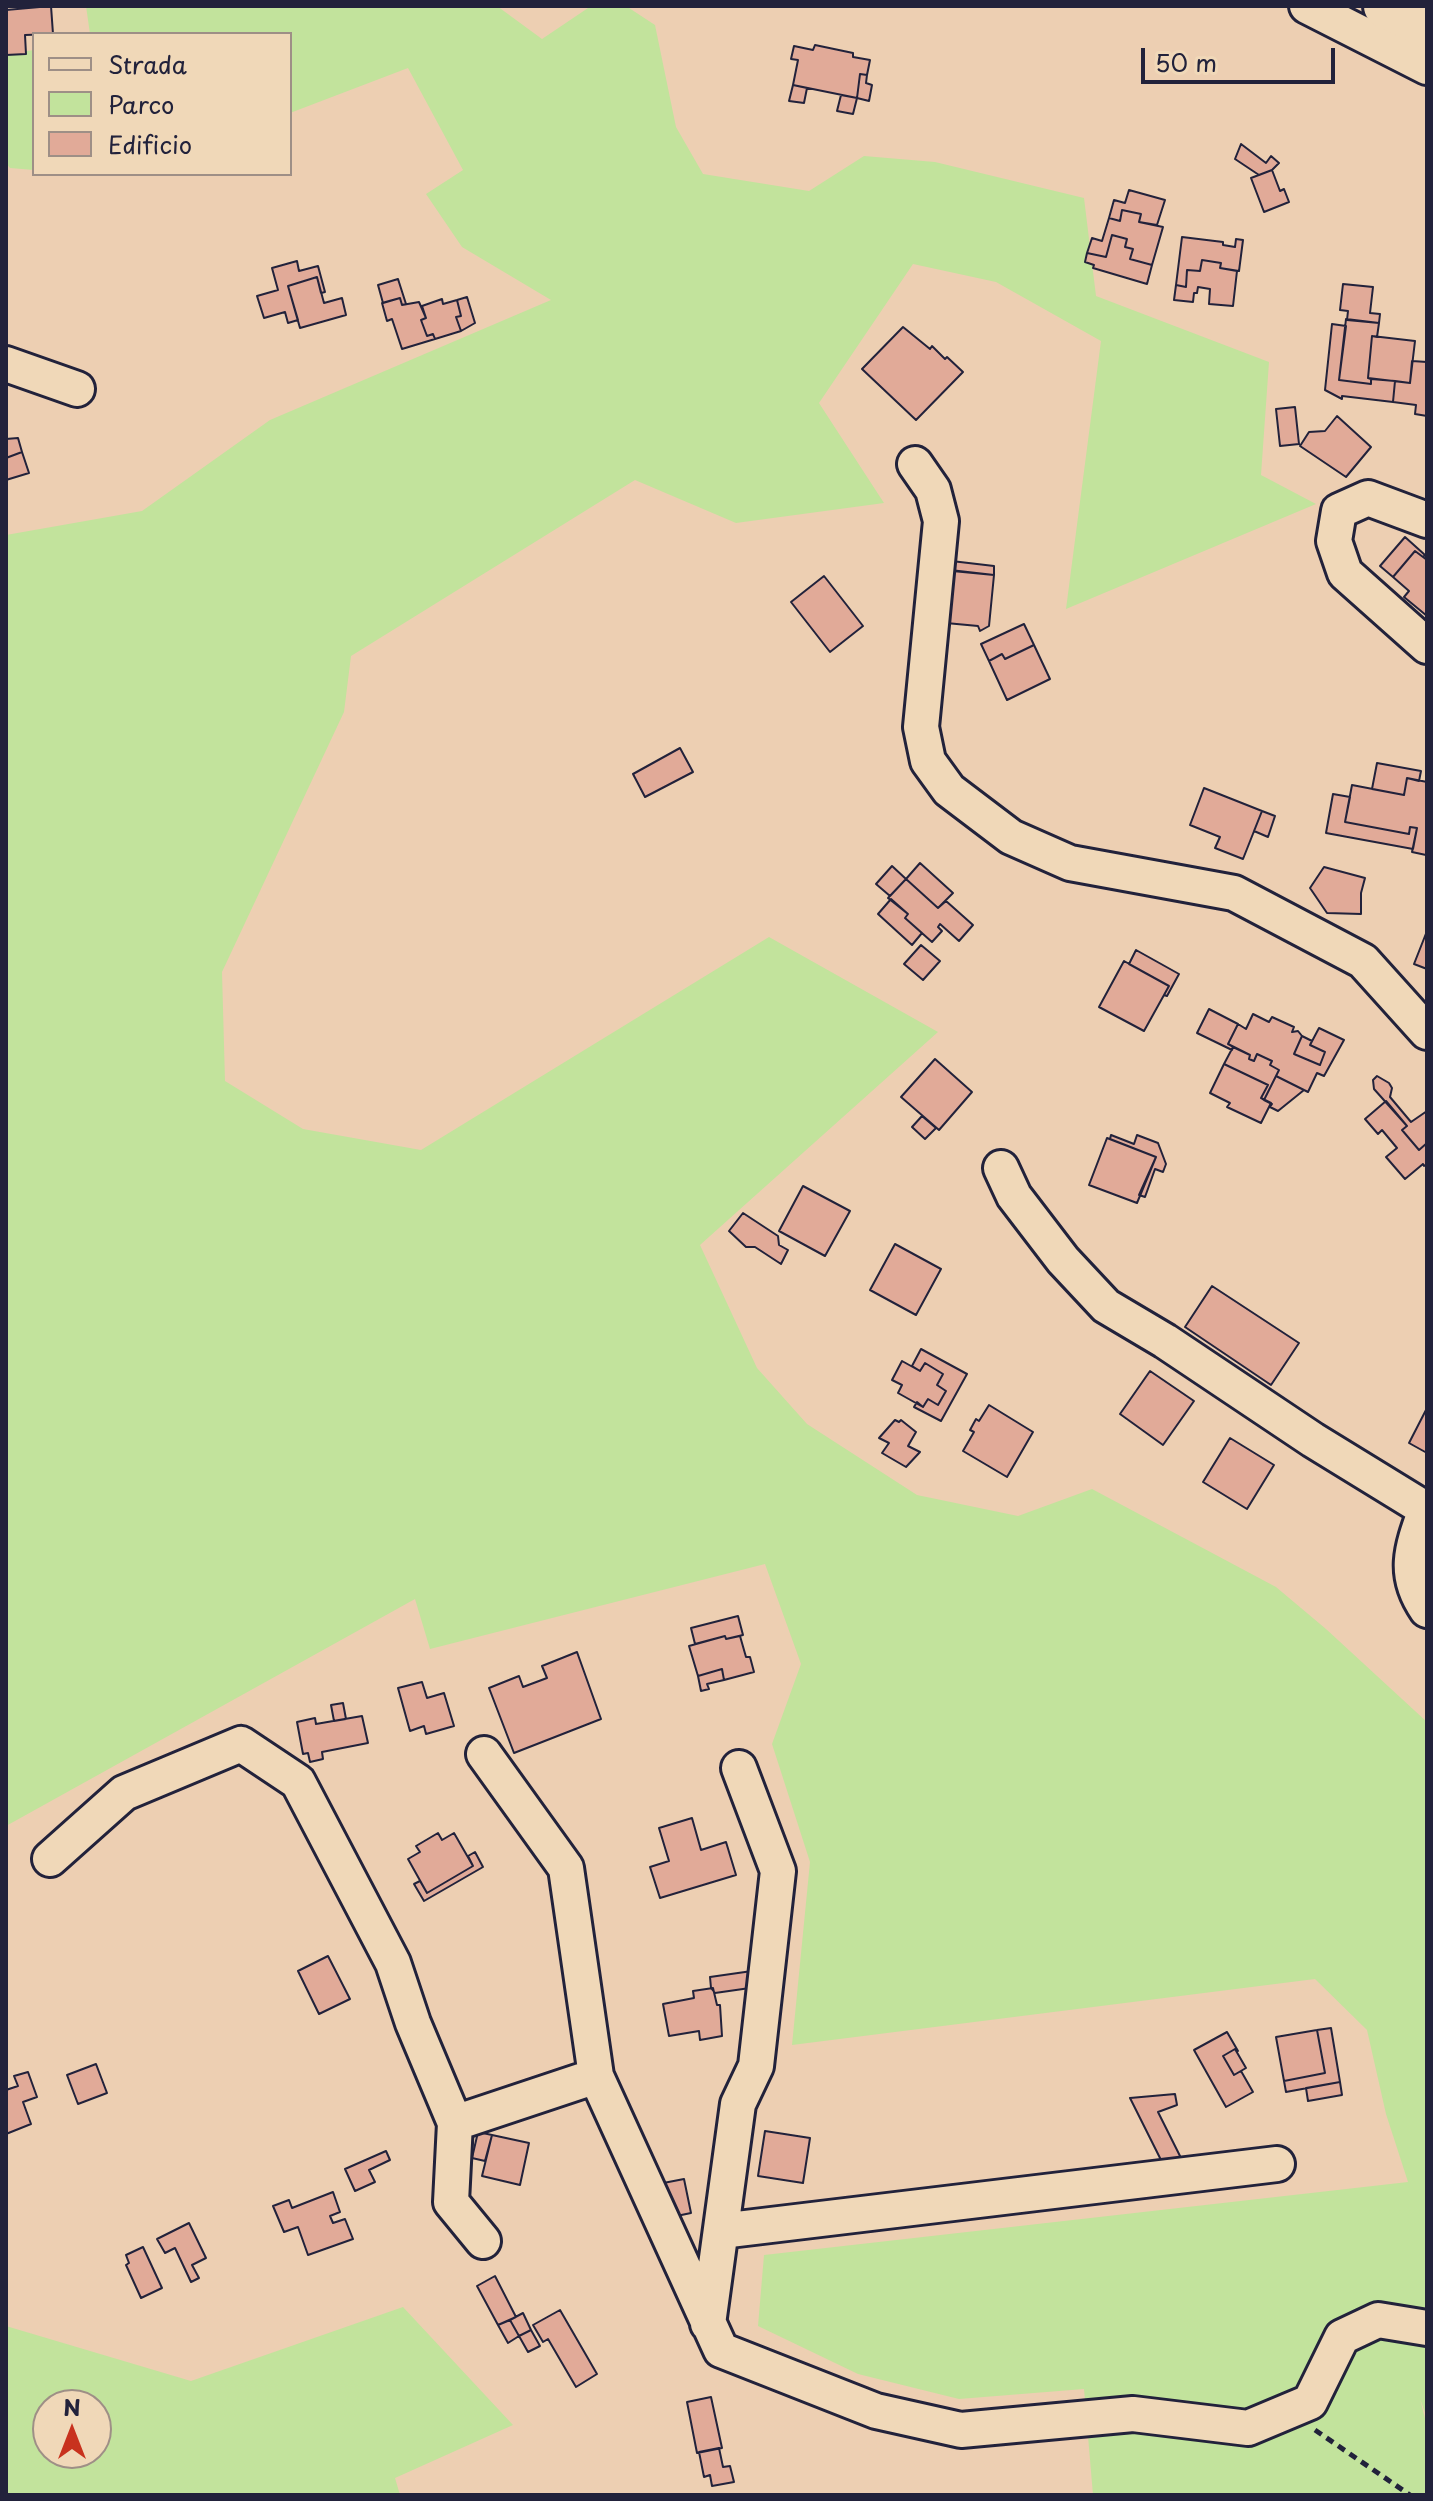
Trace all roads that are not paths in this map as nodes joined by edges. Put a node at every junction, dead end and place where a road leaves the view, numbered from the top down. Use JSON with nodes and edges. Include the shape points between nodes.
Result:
{"nodes":[{"id":1,"x":1307,"y":6,"type":"edge"},
{"id":2,"x":1386,"y":6,"type":"edge"},
{"id":3,"x":1427,"y":26,"type":"edge"},
{"id":4,"x":1427,"y":67,"type":"edge"},
{"id":5,"x":6,"y":364,"type":"edge"},
{"id":6,"x":77,"y":389,"type":"dead end"},
{"id":7,"x":915,"y":464,"type":"dead end"},
{"id":8,"x":1427,"y":520,"type":"edge"},
{"id":9,"x":1427,"y":646,"type":"edge"},
{"id":10,"x":1427,"y":1032,"type":"edge"},
{"id":11,"x":1001,"y":1168,"type":"dead end"},
{"id":12,"x":1426,"y":1509,"type":"edge"},
{"id":13,"x":1427,"y":1610,"type":"edge"},
{"id":14,"x":484,"y":1754,"type":"dead end"},
{"id":15,"x":739,"y":1768,"type":"dead end"},
{"id":16,"x":50,"y":1859,"type":"dead end"},
{"id":17,"x":596,"y":2076,"type":"junction"},
{"id":18,"x":455,"y":2123,"type":"junction"},
{"id":19,"x":1277,"y":2164,"type":"dead end"},
{"id":20,"x":721,"y":2231,"type":"junction"},
{"id":21,"x":483,"y":2241,"type":"dead end"},
{"id":22,"x":708,"y":2325,"type":"junction"},
{"id":23,"x":1427,"y":2328,"type":"edge"}],
"edges":[{"from":1,"to":4,"type":"street"},
{"from":2,"to":3,"type":"highway"},
{"from":5,"to":6,"type":"street"},
{"from":7,"to":10,"type":"street","via":[[933,490],[941,521],[921,727],[928,761],[949,790],[1011,837],[1070,863],[1234,893],[1303,927],[1363,961]]},
{"from":8,"to":9,"type":"street","via":[[1368,498],[1339,511],[1334,541],[1345,573]]},
{"from":11,"to":12,"type":"street","via":[[1014,1196],[1106,1306]]},
{"from":12,"to":13,"type":"street","via":[[1411,1549],[1414,1591]]},
{"from":14,"to":17,"type":"street","via":[[566,1868]]},
{"from":15,"to":20,"type":"street","via":[[778,1871],[756,2066],[738,2104]]},
{"from":16,"to":18,"type":"street","via":[[124,1793],[241,1744],[298,1782],[393,1963]]},
{"from":17,"to":18,"type":"street"},
{"from":17,"to":22,"type":"street"},
{"from":18,"to":21,"type":"street","via":[[451,2202]]},
{"from":19,"to":20,"type":"street"},
{"from":20,"to":22,"type":"street"},
{"from":22,"to":23,"type":"street","via":[[721,2350],[876,2411],[961,2430],[1133,2414],[1248,2428],[1310,2402],[1342,2337],[1378,2320]]}]}
